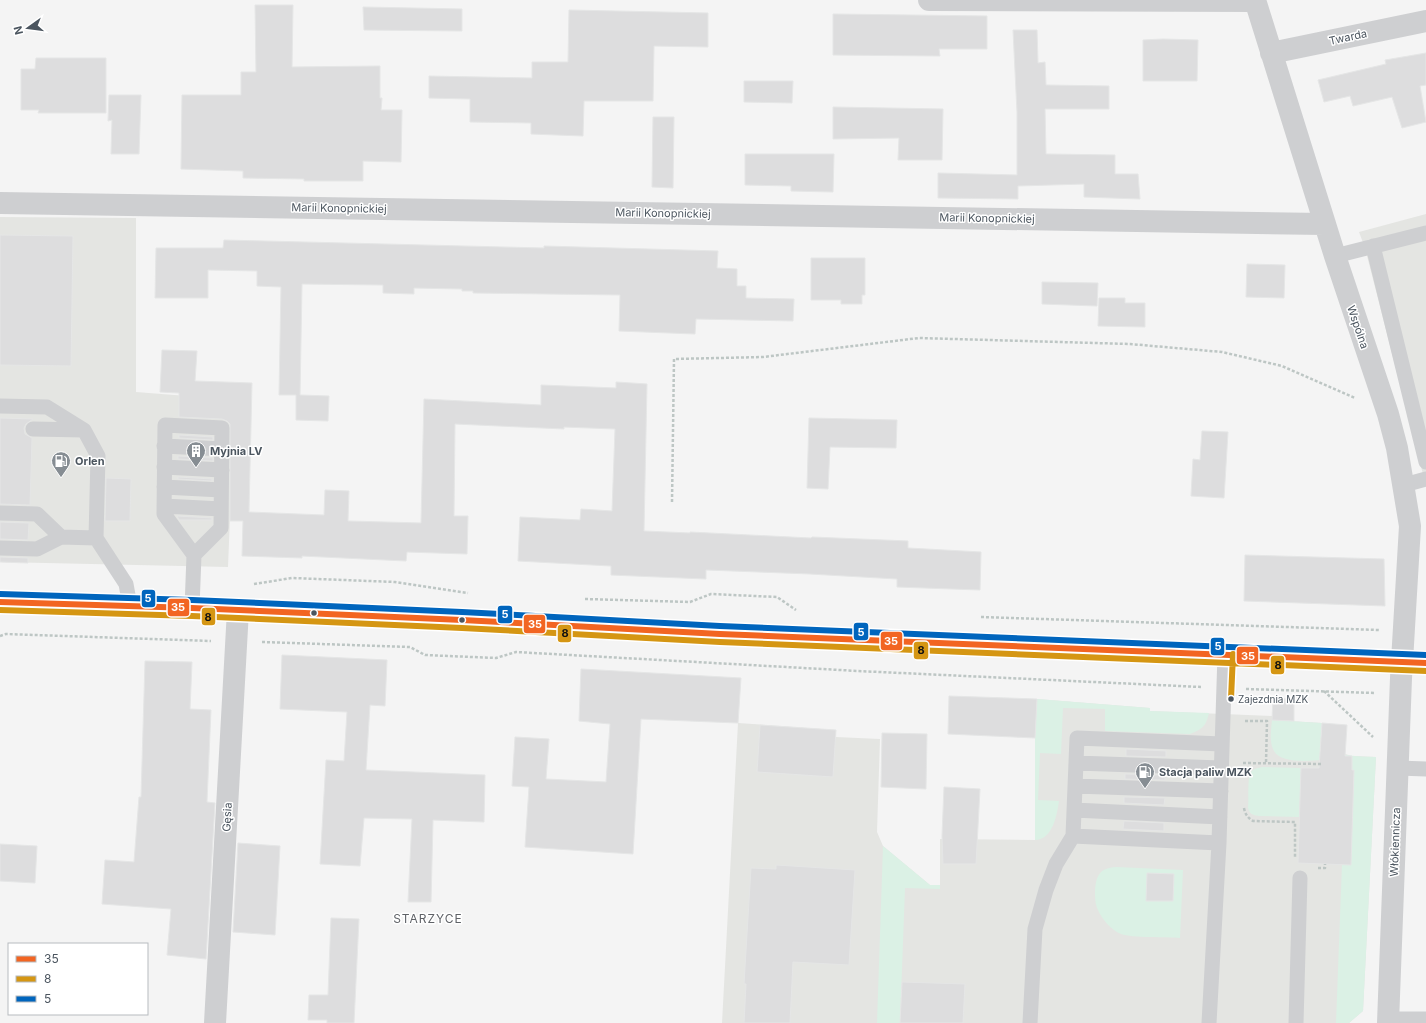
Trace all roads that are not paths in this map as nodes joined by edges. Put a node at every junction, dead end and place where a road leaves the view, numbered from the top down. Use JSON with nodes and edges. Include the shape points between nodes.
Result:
{"nodes":[{"id":1,"x":929,"y":0,"type":"edge"},
{"id":2,"x":1255,"y":0,"type":"edge"},
{"id":3,"x":1426,"y":21,"type":"edge"},
{"id":4,"x":1271,"y":53,"type":"junction"},
{"id":5,"x":0,"y":202,"type":"edge"},
{"id":6,"x":1325,"y":224,"type":"junction"},
{"id":7,"x":1426,"y":233,"type":"edge"},
{"id":8,"x":1373,"y":246,"type":"junction"},
{"id":9,"x":1335,"y":256,"type":"junction"},
{"id":10,"x":0,"y":406,"type":"edge"},
{"id":11,"x":33,"y":429,"type":"dead end"},
{"id":12,"x":84,"y":430,"type":"junction"},
{"id":13,"x":164,"y":446,"type":"junction"},
{"id":14,"x":222,"y":449,"type":"junction"},
{"id":15,"x":1426,"y":462,"type":"edge"},
{"id":16,"x":164,"y":467,"type":"junction"},
{"id":17,"x":222,"y":470,"type":"junction"},
{"id":18,"x":1426,"y":479,"type":"edge"},
{"id":19,"x":1404,"y":485,"type":"junction"},
{"id":20,"x":164,"y":487,"type":"junction"},
{"id":21,"x":221,"y":490,"type":"junction"},
{"id":22,"x":164,"y":506,"type":"junction"},
{"id":23,"x":221,"y":509,"type":"junction"},
{"id":24,"x":0,"y":513,"type":"edge"},
{"id":25,"x":61,"y":537,"type":"junction"},
{"id":26,"x":96,"y":538,"type":"junction"},
{"id":27,"x":0,"y":548,"type":"edge"},
{"id":28,"x":194,"y":555,"type":"junction"},
{"id":29,"x":0,"y":602,"type":"edge"},
{"id":30,"x":130,"y":606,"type":"junction"},
{"id":31,"x":192,"y":608,"type":"junction"},
{"id":32,"x":238,"y":610,"type":"junction"},
{"id":33,"x":1225,"y":654,"type":"junction"},
{"id":34,"x":1402,"y":662,"type":"junction"},
{"id":35,"x":1426,"y":663,"type":"edge"},
{"id":36,"x":1222,"y":744,"type":"junction"},
{"id":37,"x":1076,"y":763,"type":"junction"},
{"id":38,"x":1221,"y":768,"type":"junction"},
{"id":39,"x":1398,"y":768,"type":"junction"},
{"id":40,"x":1426,"y":769,"type":"edge"},
{"id":41,"x":1075,"y":786,"type":"junction"},
{"id":42,"x":1221,"y":791,"type":"junction"},
{"id":43,"x":1074,"y":810,"type":"junction"},
{"id":44,"x":1220,"y":817,"type":"junction"},
{"id":45,"x":1073,"y":836,"type":"junction"},
{"id":46,"x":1219,"y":843,"type":"junction"},
{"id":47,"x":1300,"y":878,"type":"dead end"},
{"id":48,"x":1426,"y":1019,"type":"edge"},
{"id":49,"x":1388,"y":1021,"type":"edge"},
{"id":50,"x":215,"y":1023,"type":"edge"},
{"id":51,"x":1030,"y":1023,"type":"edge"},
{"id":52,"x":1209,"y":1023,"type":"edge"},
{"id":53,"x":1296,"y":1023,"type":"edge"}],
"edges":[{"from":1,"to":2,"type":"street"},
{"from":2,"to":4,"type":"street","name":"Wspólna"},
{"from":3,"to":4,"type":"street","name":"Twarda"},
{"from":4,"to":6,"type":"street","name":"Wspólna"},
{"from":5,"to":6,"type":"street","name":"Marii Konopnickiej"},
{"from":6,"to":9,"type":"street","name":"Wspólna"},
{"from":7,"to":8,"type":"lane"},
{"from":8,"to":9,"type":"lane"},
{"from":8,"to":15,"type":"lane"},
{"from":9,"to":19,"type":"street","name":"Wspólna","via":[[1388,414]]},
{"from":10,"to":12,"type":"lane","via":[[47,407]]},
{"from":11,"to":12,"type":"lane"},
{"from":12,"to":26,"type":"lane","via":[[98,456]]},
{"from":13,"to":14,"type":"lane"},
{"from":13,"to":14,"type":"lane","via":[[165,425],[222,428]]},
{"from":13,"to":16,"type":"lane"},
{"from":14,"to":17,"type":"lane"},
{"from":16,"to":17,"type":"lane"},
{"from":16,"to":20,"type":"lane"},
{"from":17,"to":21,"type":"lane"},
{"from":18,"to":19,"type":"lane"},
{"from":19,"to":34,"type":"street","name":"Wspólna","via":[[1410,526]]},
{"from":20,"to":21,"type":"lane"},
{"from":20,"to":22,"type":"lane"},
{"from":21,"to":23,"type":"lane"},
{"from":22,"to":23,"type":"lane"},
{"from":22,"to":28,"type":"lane","via":[[164,514]]},
{"from":23,"to":28,"type":"lane","via":[[221,528]]},
{"from":24,"to":25,"type":"lane","via":[[37,514]]},
{"from":25,"to":26,"type":"lane"},
{"from":25,"to":27,"type":"lane","via":[[37,549]]},
{"from":26,"to":30,"type":"lane","via":[[126,584]]},
{"from":28,"to":31,"type":"lane"},
{"from":29,"to":30,"type":"main road"},
{"from":30,"to":31,"type":"main road"},
{"from":31,"to":32,"type":"main road"},
{"from":32,"to":33,"type":"main road","via":[[720,634]]},
{"from":32,"to":50,"type":"street","name":"Gęsia"},
{"from":33,"to":34,"type":"main road"},
{"from":33,"to":36,"type":"lane"},
{"from":34,"to":35,"type":"main road"},
{"from":34,"to":39,"type":"street","name":"Włókiennicza"},
{"from":36,"to":37,"type":"lane","via":[[1077,738]]},
{"from":36,"to":38,"type":"lane"},
{"from":37,"to":38,"type":"lane"},
{"from":37,"to":41,"type":"lane"},
{"from":38,"to":42,"type":"lane"},
{"from":39,"to":40,"type":"lane"},
{"from":39,"to":49,"type":"street","name":"Włókiennicza"},
{"from":41,"to":42,"type":"lane"},
{"from":41,"to":43,"type":"lane"},
{"from":42,"to":44,"type":"lane"},
{"from":43,"to":44,"type":"lane"},
{"from":43,"to":45,"type":"lane"},
{"from":44,"to":46,"type":"lane"},
{"from":45,"to":46,"type":"lane"},
{"from":45,"to":51,"type":"lane","via":[[1056,864],[1035,929]]},
{"from":46,"to":52,"type":"lane"},
{"from":47,"to":53,"type":"lane"},
{"from":48,"to":49,"type":"lane"}]}
